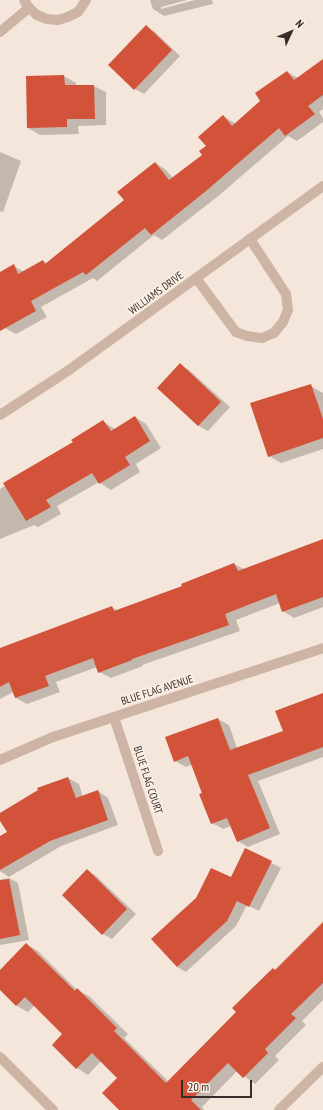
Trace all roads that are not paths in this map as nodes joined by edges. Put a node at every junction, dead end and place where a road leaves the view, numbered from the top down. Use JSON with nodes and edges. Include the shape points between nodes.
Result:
{"nodes":[{"id":1,"x":86,"y":0,"type":"edge"},
{"id":2,"x":26,"y":4,"type":"edge"},
{"id":3,"x":0,"y":32,"type":"edge"},
{"id":4,"x":323,"y":186,"type":"edge"},
{"id":5,"x":250,"y":239,"type":"junction"},
{"id":6,"x":196,"y":278,"type":"junction"},
{"id":7,"x":0,"y":415,"type":"edge"},
{"id":8,"x":323,"y":648,"type":"edge"},
{"id":9,"x":114,"y":717,"type":"junction"},
{"id":10,"x":0,"y":760,"type":"edge"},
{"id":11,"x":158,"y":851,"type":"dead end"},
{"id":12,"x":0,"y":1057,"type":"edge"},
{"id":13,"x":323,"y":1067,"type":"edge"},
{"id":14,"x":54,"y":1110,"type":"edge"},
{"id":15,"x":279,"y":1110,"type":"edge"}],
"edges":[{"from":1,"to":2,"type":"street","via":[[78,12],[58,20],[37,15]]},
{"from":2,"to":3,"type":"street"},
{"from":4,"to":5,"type":"street","name":"WILLIAMS DRIVE"},
{"from":5,"to":6,"type":"street","name":"WILLIAMS DRIVE"},
{"from":5,"to":6,"type":"street","via":[[286,294],[288,310],[274,333],[262,338],[236,332]]},
{"from":6,"to":7,"type":"street","name":"WILLIAMS DRIVE","via":[[69,370]]},
{"from":8,"to":9,"type":"street","name":"BLUE FLAG AVENUE"},
{"from":9,"to":10,"type":"street","name":"BLUE FLAG AVENUE","via":[[53,737]]},
{"from":9,"to":11,"type":"street","name":"BLUE FLAG COURT"},
{"from":12,"to":14,"type":"street"},
{"from":13,"to":15,"type":"street"}]}
